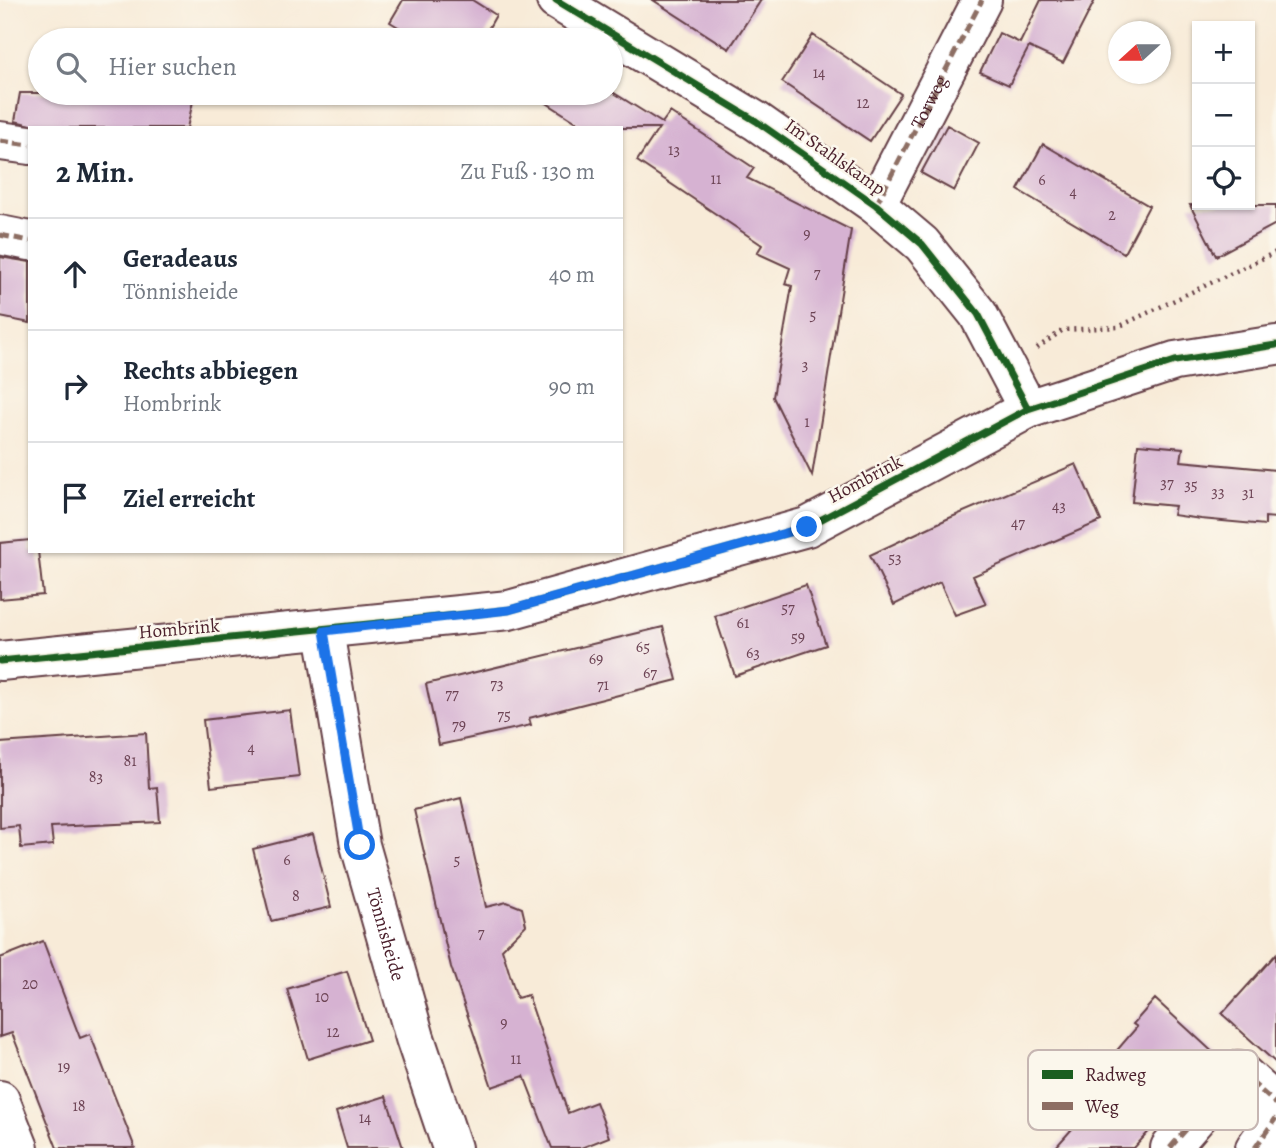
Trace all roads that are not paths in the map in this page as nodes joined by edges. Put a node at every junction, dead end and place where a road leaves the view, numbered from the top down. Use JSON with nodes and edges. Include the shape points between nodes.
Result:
{"nodes":[{"id":1,"x":556,"y":0,"type":"edge"},
{"id":2,"x":982,"y":0,"type":"edge"},
{"id":3,"x":602,"y":28,"type":"edge"},
{"id":4,"x":623,"y":41,"type":"edge"},
{"id":5,"x":0,"y":141,"type":"edge"},
{"id":6,"x":28,"y":145,"type":"edge"},
{"id":7,"x":876,"y":205,"type":"junction"},
{"id":8,"x":0,"y":235,"type":"edge"},
{"id":9,"x":28,"y":241,"type":"edge"},
{"id":10,"x":1276,"y":345,"type":"edge"},
{"id":11,"x":1028,"y":409,"type":"junction"},
{"id":12,"x":324,"y":631,"type":"junction"},
{"id":13,"x":0,"y":661,"type":"edge"},
{"id":14,"x":1258,"y":1088,"type":"edge"},
{"id":15,"x":0,"y":1100,"type":"edge"},
{"id":16,"x":1276,"y":1104,"type":"edge"},
{"id":17,"x":1276,"y":1118,"type":"edge"},
{"id":18,"x":1185,"y":1130,"type":"edge"},
{"id":19,"x":19,"y":1148,"type":"edge"},
{"id":20,"x":452,"y":1148,"type":"edge"},
{"id":21,"x":1170,"y":1148,"type":"edge"},
{"id":22,"x":1255,"y":1148,"type":"edge"}],
"edges":[{"from":1,"to":3,"type":"street","name":"Im Stahlskamp"},
{"from":2,"to":7,"type":"street","name":"Torweg"},
{"from":4,"to":7,"type":"street","name":"Im Stahlskamp","via":[[756,121]]},
{"from":5,"to":6,"type":"street"},
{"from":7,"to":11,"type":"street","name":"Im Stahlskamp","via":[[922,244],[978,314]]},
{"from":8,"to":9,"type":"street"},
{"from":10,"to":11,"type":"street","name":"Hombrink","via":[[1175,361]]},
{"from":11,"to":12,"type":"street","name":"Hombrink","via":[[807,527],[509,610]]},
{"from":12,"to":13,"type":"street","name":"Hombrink"},
{"from":12,"to":20,"type":"street","name":"Tönnisheide","via":[[360,845]]},
{"from":14,"to":16,"type":"street"},
{"from":15,"to":19,"type":"street"},
{"from":17,"to":22,"type":"street"},
{"from":18,"to":21,"type":"street"}]}
